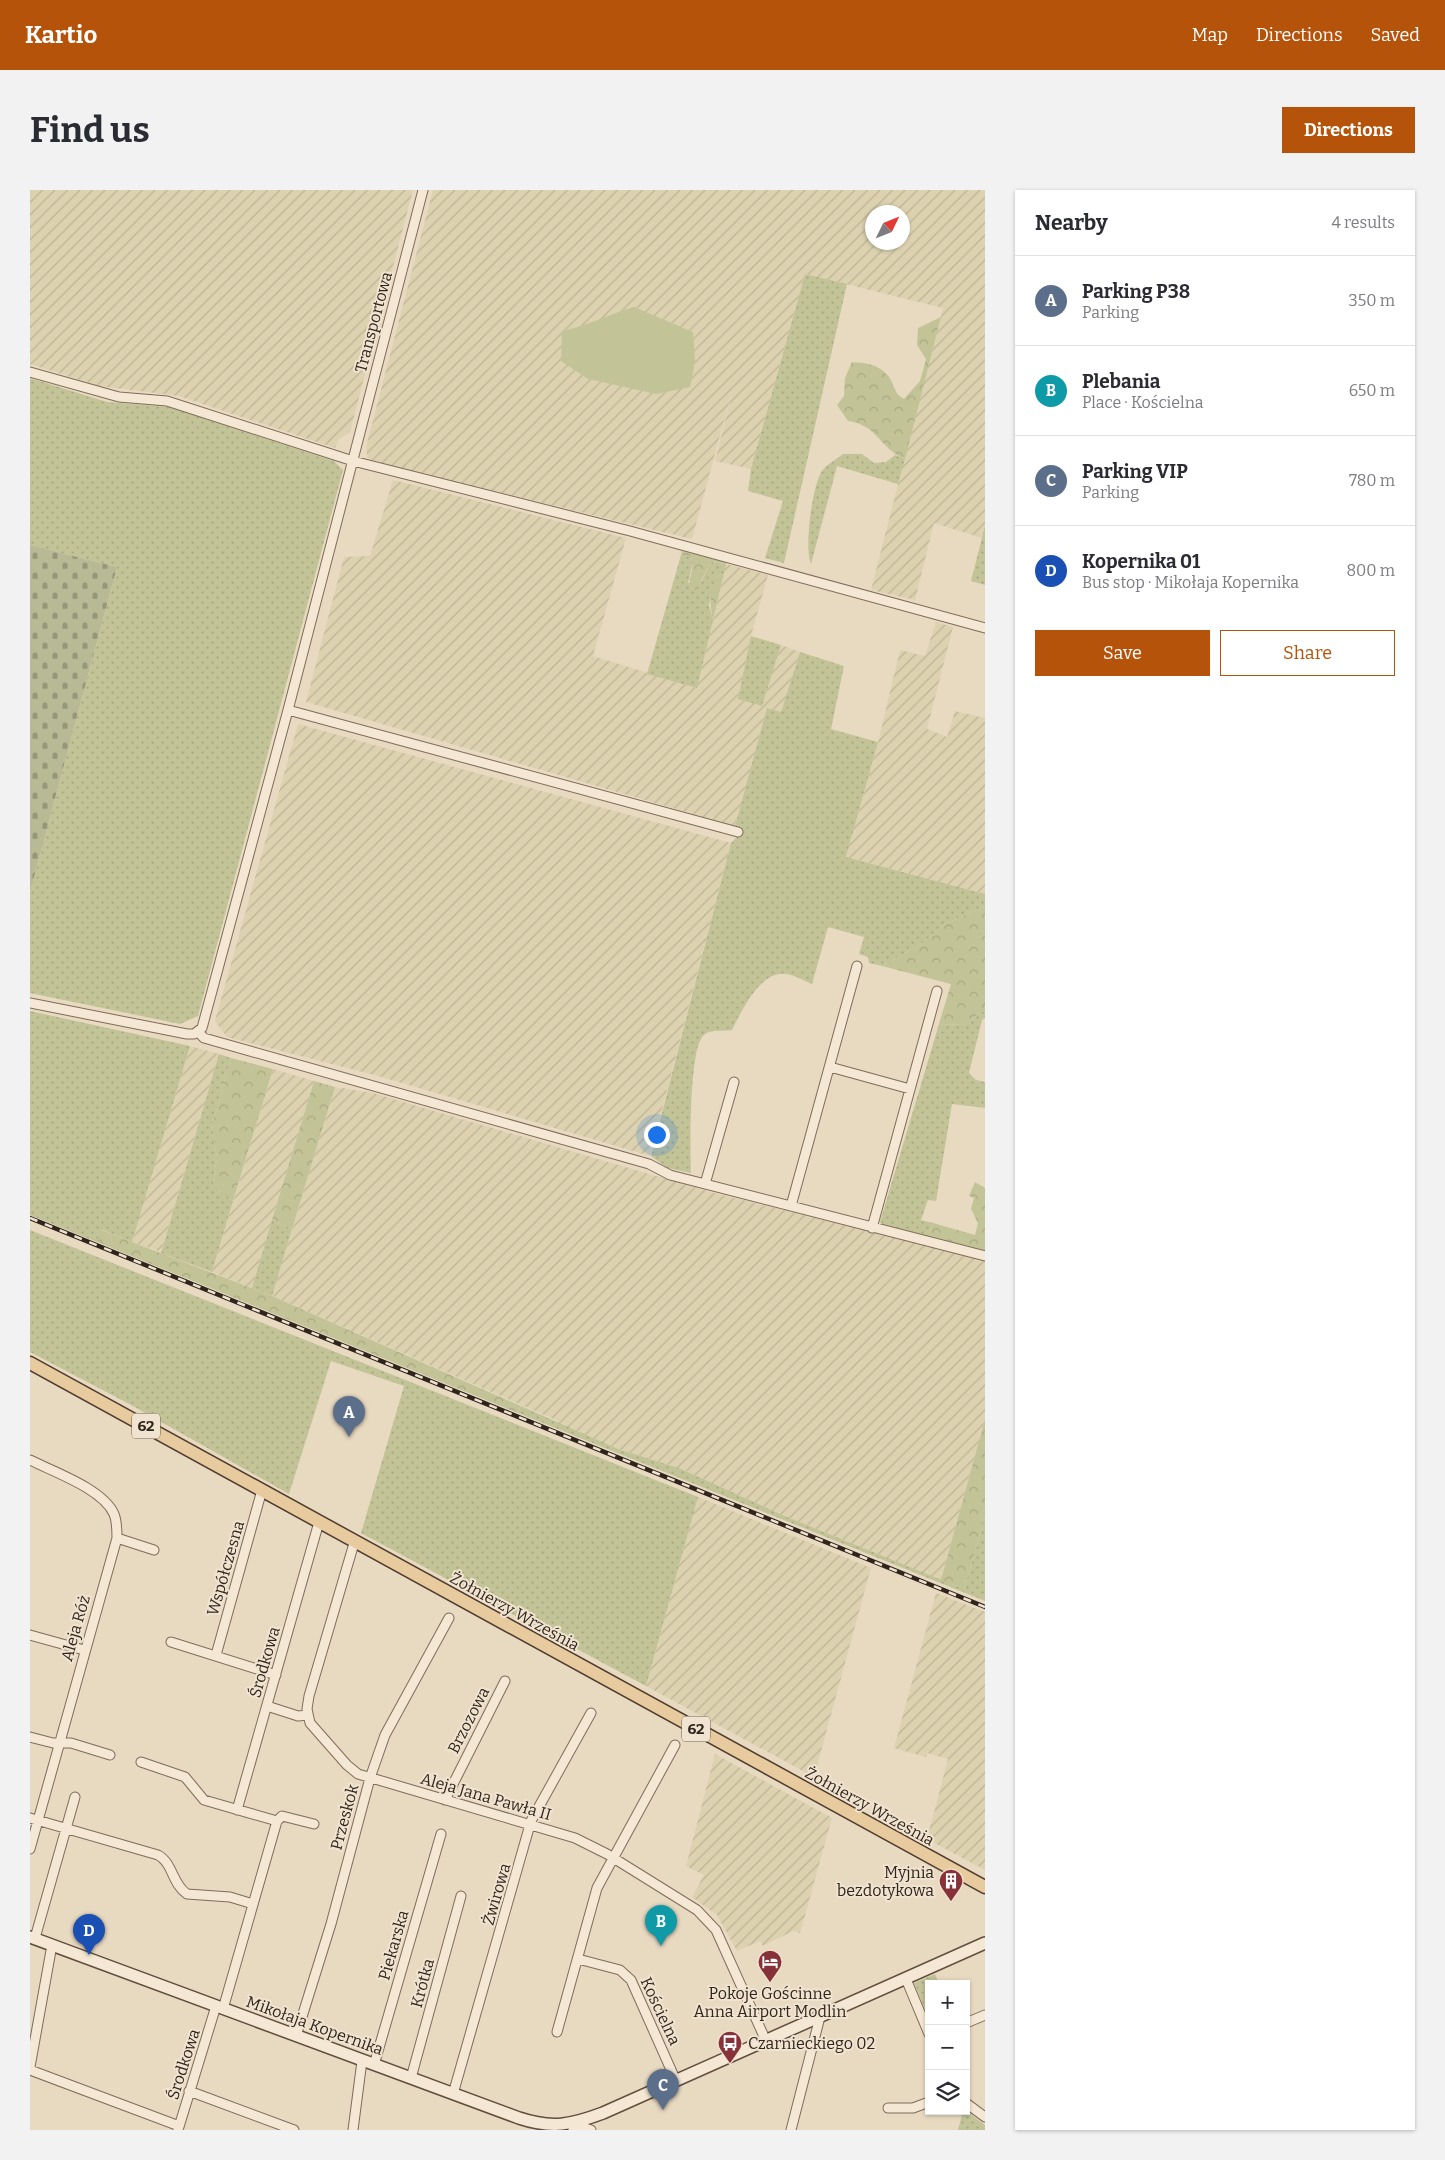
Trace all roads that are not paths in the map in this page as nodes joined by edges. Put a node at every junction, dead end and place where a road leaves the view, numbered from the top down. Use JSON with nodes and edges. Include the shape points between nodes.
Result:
{"nodes":[{"id":1,"x":423,"y":190,"type":"edge"},
{"id":2,"x":30,"y":372,"type":"edge"},
{"id":3,"x":353,"y":461,"type":"junction"},
{"id":4,"x":985,"y":628,"type":"edge"},
{"id":5,"x":288,"y":710,"type":"junction"},
{"id":6,"x":738,"y":832,"type":"dead end"},
{"id":7,"x":857,"y":966,"type":"dead end"},
{"id":8,"x":937,"y":991,"type":"dead end"},
{"id":9,"x":30,"y":1003,"type":"edge"},
{"id":10,"x":198,"y":1032,"type":"junction"},
{"id":11,"x":830,"y":1067,"type":"junction"},
{"id":12,"x":734,"y":1082,"type":"dead end"},
{"id":13,"x":910,"y":1089,"type":"junction"},
{"id":14,"x":705,"y":1184,"type":"junction"},
{"id":15,"x":791,"y":1206,"type":"junction"},
{"id":16,"x":872,"y":1228,"type":"junction"},
{"id":17,"x":985,"y":1256,"type":"edge"},
{"id":18,"x":30,"y":1363,"type":"edge"},
{"id":19,"x":30,"y":1460,"type":"edge"},
{"id":20,"x":262,"y":1490,"type":"junction"},
{"id":21,"x":319,"y":1522,"type":"junction"},
{"id":22,"x":117,"y":1538,"type":"junction"},
{"id":23,"x":355,"y":1540,"type":"junction"},
{"id":24,"x":154,"y":1550,"type":"dead end"},
{"id":25,"x":450,"y":1618,"type":"dead end"},
{"id":26,"x":30,"y":1635,"type":"edge"},
{"id":27,"x":171,"y":1642,"type":"dead end"},
{"id":28,"x":84,"y":1650,"type":"junction"},
{"id":29,"x":216,"y":1655,"type":"junction"},
{"id":30,"x":276,"y":1675,"type":"junction"},
{"id":31,"x":505,"y":1681,"type":"dead end"},
{"id":32,"x":267,"y":1706,"type":"junction"},
{"id":33,"x":591,"y":1713,"type":"dead end"},
{"id":34,"x":308,"y":1714,"type":"junction"},
{"id":35,"x":30,"y":1737,"type":"edge"},
{"id":36,"x":60,"y":1743,"type":"junction"},
{"id":37,"x":675,"y":1746,"type":"dead end"},
{"id":38,"x":110,"y":1755,"type":"dead end"},
{"id":39,"x":141,"y":1762,"type":"dead end"},
{"id":40,"x":370,"y":1778,"type":"junction"},
{"id":41,"x":75,"y":1797,"type":"dead end"},
{"id":42,"x":445,"y":1800,"type":"junction"},
{"id":43,"x":237,"y":1810,"type":"junction"},
{"id":44,"x":34,"y":1819,"type":"edge"},
{"id":45,"x":277,"y":1822,"type":"junction"},
{"id":46,"x":314,"y":1824,"type":"dead end"},
{"id":47,"x":530,"y":1825,"type":"junction"},
{"id":48,"x":66,"y":1828,"type":"junction"},
{"id":49,"x":441,"y":1834,"type":"dead end"},
{"id":50,"x":30,"y":1849,"type":"edge"},
{"id":51,"x":613,"y":1858,"type":"junction"},
{"id":52,"x":985,"y":1887,"type":"edge"},
{"id":53,"x":462,"y":1896,"type":"dead end"},
{"id":54,"x":254,"y":1904,"type":"junction"},
{"id":55,"x":32,"y":1937,"type":"edge"},
{"id":56,"x":985,"y":1943,"type":"edge"},
{"id":57,"x":52,"y":1945,"type":"junction"},
{"id":58,"x":578,"y":1959,"type":"junction"},
{"id":59,"x":906,"y":1979,"type":"junction"},
{"id":60,"x":220,"y":2008,"type":"junction"},
{"id":61,"x":985,"y":2015,"type":"edge"},
{"id":62,"x":820,"y":2017,"type":"junction"},
{"id":63,"x":970,"y":2021,"type":"edge"},
{"id":64,"x":925,"y":2025,"type":"edge"},
{"id":65,"x":557,"y":2032,"type":"dead end"},
{"id":66,"x":296,"y":2036,"type":"junction"},
{"id":67,"x":766,"y":2041,"type":"junction"},
{"id":68,"x":362,"y":2061,"type":"junction"},
{"id":69,"x":374,"y":2065,"type":"junction"},
{"id":70,"x":30,"y":2067,"type":"edge"},
{"id":71,"x":30,"y":2070,"type":"edge"},
{"id":72,"x":411,"y":2078,"type":"junction"},
{"id":73,"x":676,"y":2081,"type":"junction"},
{"id":74,"x":189,"y":2091,"type":"junction"},
{"id":75,"x":453,"y":2094,"type":"junction"},
{"id":76,"x":925,"y":2104,"type":"edge"},
{"id":77,"x":970,"y":2106,"type":"edge"},
{"id":78,"x":888,"y":2108,"type":"dead end"},
{"id":79,"x":985,"y":2117,"type":"edge"},
{"id":80,"x":574,"y":2127,"type":"edge"},
{"id":81,"x":178,"y":2128,"type":"edge"},
{"id":82,"x":294,"y":2130,"type":"edge"},
{"id":83,"x":353,"y":2130,"type":"edge"},
{"id":84,"x":591,"y":2130,"type":"edge"},
{"id":85,"x":791,"y":2130,"type":"edge"}],
"edges":[{"from":1,"to":3,"type":"street","name":"Transportowa"},
{"from":2,"to":3,"type":"street","via":[[118,398],[167,401]]},
{"from":3,"to":4,"type":"street","via":[[630,531]]},
{"from":3,"to":5,"type":"street","name":"Transportowa"},
{"from":5,"to":6,"type":"street"},
{"from":5,"to":10,"type":"street","name":"Transportowa","via":[[204,1024]]},
{"from":7,"to":11,"type":"street"},
{"from":8,"to":13,"type":"street"},
{"from":9,"to":10,"type":"street","via":[[187,1034]]},
{"from":10,"to":14,"type":"street","via":[[204,1038],[649,1164],[662,1172]]},
{"from":11,"to":13,"type":"street"},
{"from":11,"to":15,"type":"street"},
{"from":12,"to":14,"type":"street"},
{"from":13,"to":16,"type":"street"},
{"from":14,"to":15,"type":"street"},
{"from":15,"to":16,"type":"street"},
{"from":16,"to":17,"type":"street"},
{"from":18,"to":20,"type":"main road","name":"Żołnierzy Września","number":"62"},
{"from":19,"to":22,"type":"street","name":"Aleja Róż","via":[[100,1495],[115,1515]]},
{"from":20,"to":21,"type":"main road","name":"Żołnierzy Września","number":"62"},
{"from":20,"to":29,"type":"street","name":"Współczesna"},
{"from":21,"to":23,"type":"main road","name":"Żołnierzy Września","number":"62"},
{"from":21,"to":30,"type":"street","name":"Środkowa"},
{"from":22,"to":24,"type":"street"},
{"from":22,"to":28,"type":"street","name":"Aleja Róż"},
{"from":23,"to":34,"type":"street","via":[[309,1696]]},
{"from":23,"to":52,"type":"main road","name":"Żołnierzy Września","number":"62"},
{"from":25,"to":40,"type":"street","name":"Przeskok","via":[[385,1735]]},
{"from":26,"to":28,"type":"street"},
{"from":27,"to":29,"type":"street"},
{"from":28,"to":36,"type":"street","name":"Aleja Róż"},
{"from":29,"to":30,"type":"street"},
{"from":30,"to":32,"type":"street","name":"Środkowa"},
{"from":31,"to":42,"type":"street","name":"Brzozowa"},
{"from":32,"to":34,"type":"street","via":[[298,1716]]},
{"from":32,"to":43,"type":"street","name":"Środkowa"},
{"from":33,"to":47,"type":"street","name":"Żwirowa"},
{"from":34,"to":40,"type":"street","name":"Aleja Jana Pawła II","via":[[318,1735],[347,1765]]},
{"from":35,"to":36,"type":"street"},
{"from":36,"to":38,"type":"street","via":[[71,1743]]},
{"from":36,"to":44,"type":"street","name":"Aleja Róż"},
{"from":37,"to":51,"type":"street"},
{"from":39,"to":43,"type":"street","via":[[185,1777],[204,1800]]},
{"from":40,"to":42,"type":"street","name":"Aleja Jana Pawła II"},
{"from":40,"to":66,"type":"street","name":"Przeskok","via":[[331,1924]]},
{"from":41,"to":48,"type":"street"},
{"from":42,"to":47,"type":"street","name":"Aleja Jana Pawła II"},
{"from":43,"to":45,"type":"street"},
{"from":44,"to":48,"type":"street"},
{"from":44,"to":50,"type":"street","name":"Aleja Róż"},
{"from":45,"to":46,"type":"street","via":[[282,1816]]},
{"from":45,"to":54,"type":"street","name":"Środkowa"},
{"from":47,"to":51,"type":"street","name":"Aleja Jana Pawła II","via":[[575,1838]]},
{"from":47,"to":75,"type":"street","name":"Żwirowa"},
{"from":48,"to":54,"type":"street","via":[[164,1858],[176,1884],[187,1894],[230,1897]]},
{"from":48,"to":55,"type":"street"},
{"from":49,"to":69,"type":"street","name":"Piekarska"},
{"from":51,"to":58,"type":"street","via":[[597,1888]]},
{"from":51,"to":67,"type":"street","name":"Aleja Jana Pawła II","via":[[698,1910],[716,1930]]},
{"from":53,"to":72,"type":"street","name":"Krótka"},
{"from":54,"to":60,"type":"street","name":"Środkowa"},
{"from":55,"to":57,"type":"street","name":"Mikołaja Kopernika"},
{"from":56,"to":59,"type":"street"},
{"from":57,"to":60,"type":"street","name":"Mikołaja Kopernika"},
{"from":57,"to":70,"type":"street"},
{"from":58,"to":65,"type":"street"},
{"from":58,"to":73,"type":"street","name":"Kościelna","via":[[620,1970],[631,1980]]},
{"from":59,"to":62,"type":"street"},
{"from":59,"to":64,"type":"street"},
{"from":60,"to":66,"type":"street","name":"Mikołaja Kopernika"},
{"from":60,"to":74,"type":"street","name":"Środkowa"},
{"from":61,"to":63,"type":"street"},
{"from":62,"to":67,"type":"street"},
{"from":62,"to":85,"type":"street"},
{"from":66,"to":68,"type":"street","name":"Mikołaja Kopernika"},
{"from":67,"to":73,"type":"street"},
{"from":68,"to":69,"type":"street","name":"Mikołaja Kopernika"},
{"from":68,"to":83,"type":"street"},
{"from":69,"to":72,"type":"street","name":"Mikołaja Kopernika"},
{"from":71,"to":81,"type":"street"},
{"from":72,"to":75,"type":"street","name":"Mikołaja Kopernika"},
{"from":73,"to":80,"type":"street"},
{"from":74,"to":81,"type":"street","name":"Środkowa"},
{"from":74,"to":82,"type":"street"},
{"from":75,"to":80,"type":"street","name":"Mikołaja Kopernika","via":[[535,2123]]},
{"from":76,"to":78,"type":"street","via":[[913,2108]]},
{"from":77,"to":79,"type":"street"},
{"from":80,"to":84,"type":"street","name":"Mikołaja Kopernika"}]}
